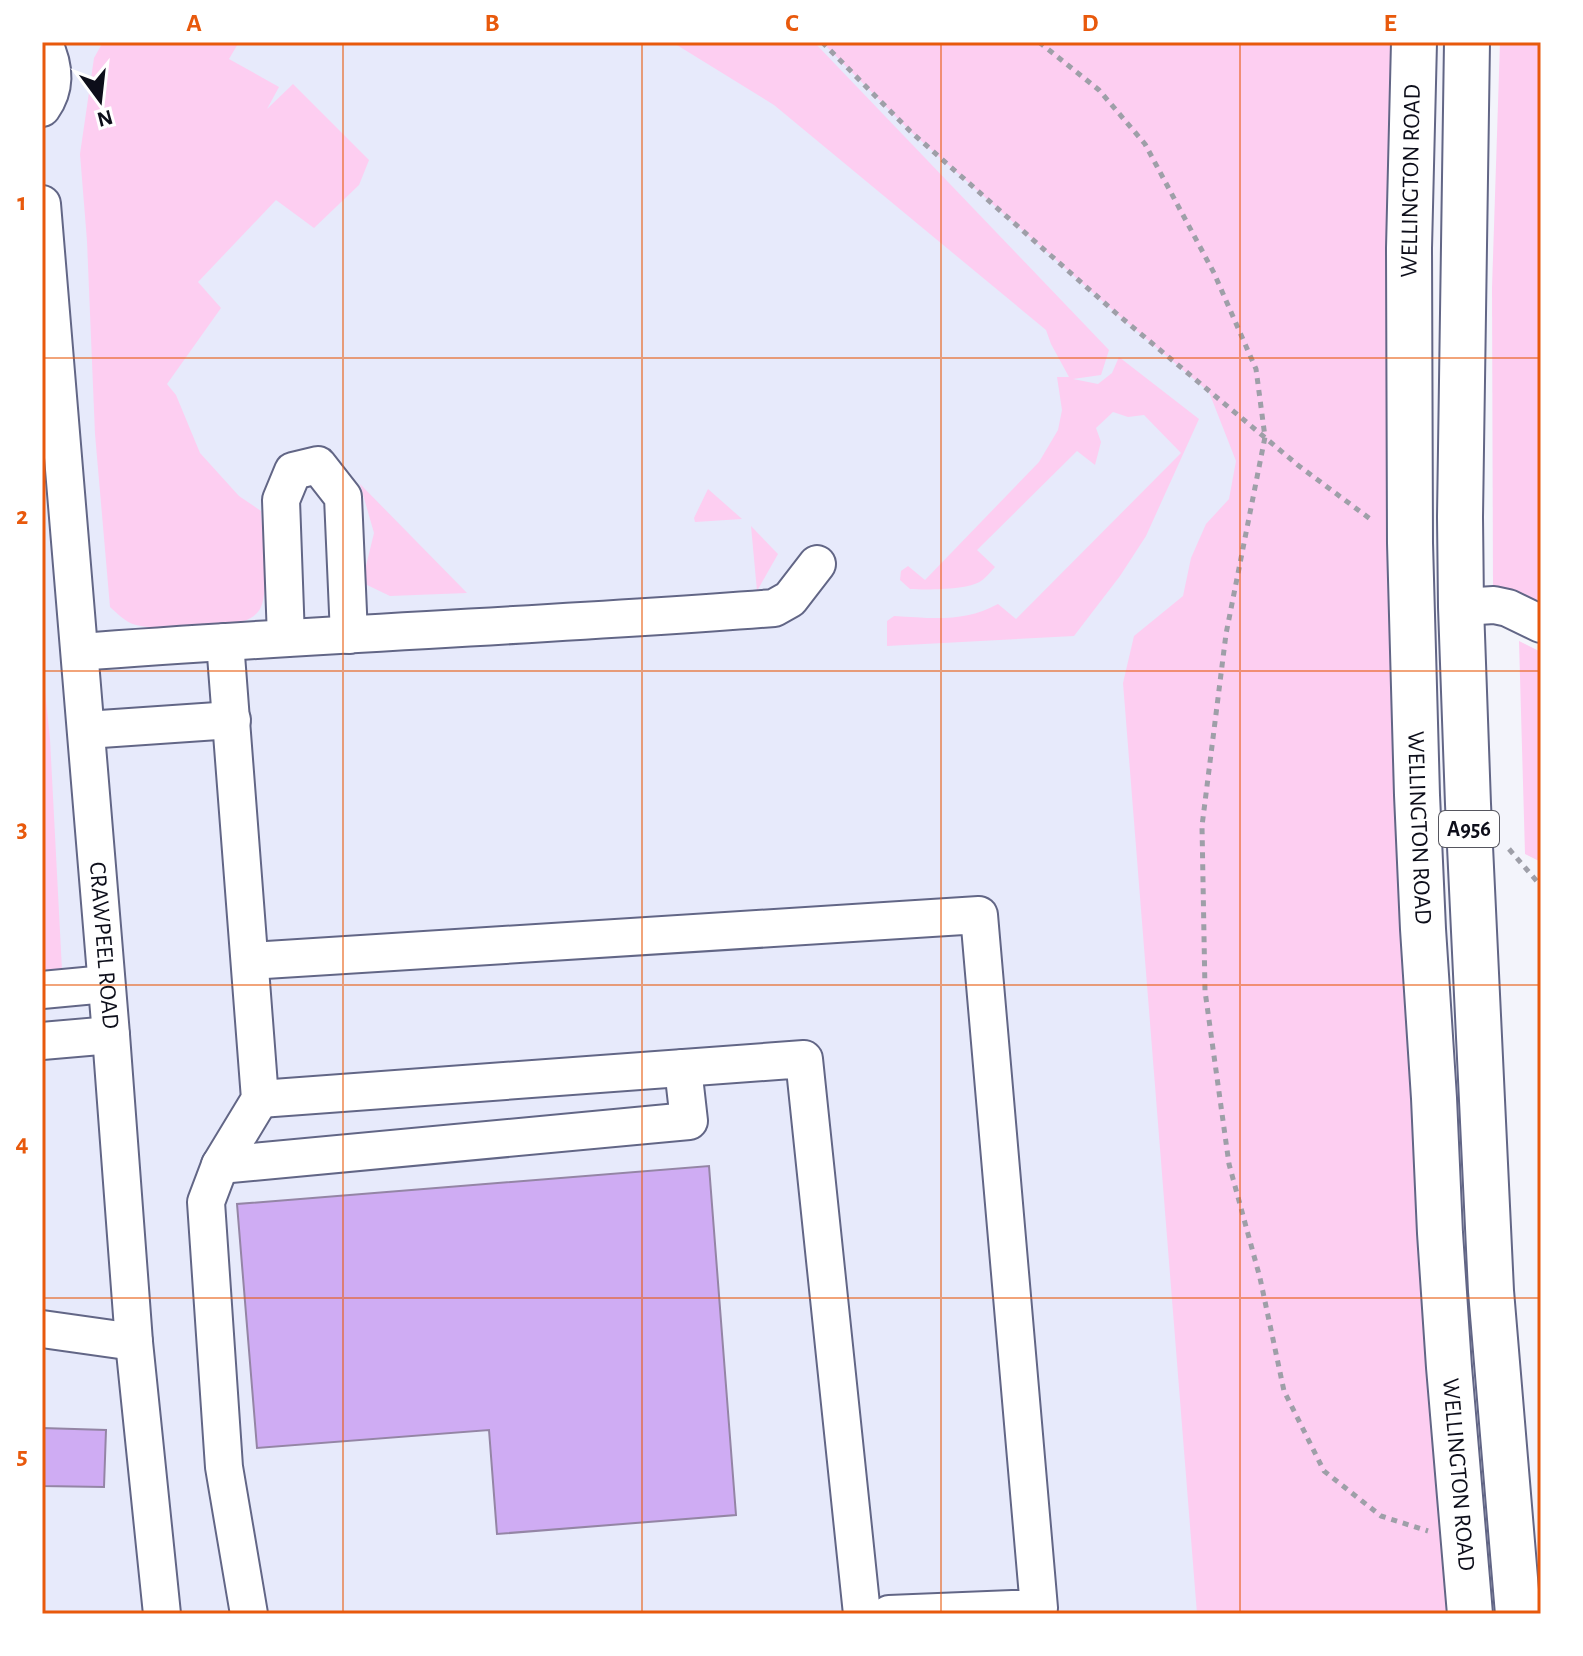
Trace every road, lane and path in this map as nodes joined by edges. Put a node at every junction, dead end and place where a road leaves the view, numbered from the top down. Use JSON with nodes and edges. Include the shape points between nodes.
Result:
{"nodes":[{"id":1,"x":822,"y":42,"type":"edge"},
{"id":2,"x":1039,"y":42,"type":"edge"},
{"id":3,"x":1414,"y":42,"type":"edge"},
{"id":4,"x":1467,"y":42,"type":"edge"},
{"id":5,"x":51,"y":47,"type":"edge"},
{"id":6,"x":42,"y":108,"type":"edge"},
{"id":7,"x":42,"y":204,"type":"edge"},
{"id":8,"x":44,"y":271,"type":"edge"},
{"id":9,"x":1265,"y":437,"type":"junction"},
{"id":10,"x":1383,"y":528,"type":"dead end"},
{"id":11,"x":817,"y":564,"type":"dead end"},
{"id":12,"x":1461,"y":607,"type":"junction"},
{"id":13,"x":1541,"y":624,"type":"edge"},
{"id":14,"x":349,"y":635,"type":"junction"},
{"id":15,"x":286,"y":638,"type":"junction"},
{"id":16,"x":225,"y":642,"type":"junction"},
{"id":17,"x":80,"y":652,"type":"junction"},
{"id":18,"x":232,"y":720,"type":"junction"},
{"id":19,"x":86,"y":730,"type":"junction"},
{"id":20,"x":251,"y":961,"type":"junction"},
{"id":21,"x":106,"y":984,"type":"junction"},
{"id":22,"x":42,"y":990,"type":"edge"},
{"id":23,"x":111,"y":1035,"type":"junction"},
{"id":24,"x":42,"y":1041,"type":"edge"},
{"id":25,"x":683,"y":1068,"type":"junction"},
{"id":26,"x":260,"y":1099,"type":"junction"},
{"id":27,"x":220,"y":1165,"type":"junction"},
{"id":28,"x":42,"y":1329,"type":"edge"},
{"id":29,"x":134,"y":1342,"type":"junction"},
{"id":30,"x":1463,"y":1542,"type":"junction"},
{"id":31,"x":162,"y":1614,"type":"edge"},
{"id":32,"x":249,"y":1614,"type":"edge"},
{"id":33,"x":862,"y":1614,"type":"edge"},
{"id":34,"x":889,"y":1614,"type":"edge"},
{"id":35,"x":1470,"y":1614,"type":"edge"},
{"id":36,"x":1518,"y":1614,"type":"edge"}],
"edges":[{"from":1,"to":9,"type":"path","via":[[910,131]]},
{"from":2,"to":9,"type":"path","via":[[1099,90],[1145,144],[1214,273],[1256,369]]},
{"from":3,"to":30,"type":"main road","name":"WELLINGTON ROAD","number":"A956","via":[[1410,512],[1417,795]]},
{"from":4,"to":12,"type":"main road","name":"WELLINGTON ROAD","number":"A956"},
{"from":5,"to":6,"type":"street","via":[[51,88]]},
{"from":7,"to":8,"type":"street","name":"CRAWPEEL ROAD"},
{"from":8,"to":17,"type":"street","name":"CRAWPEEL ROAD"},
{"from":9,"to":10,"type":"path"},
{"from":9,"to":30,"type":"path","via":[[1226,634],[1202,826],[1205,991],[1229,1164],[1284,1391],[1324,1471],[1381,1516]]},
{"from":11,"to":14,"type":"street","via":[[790,599],[774,608]]},
{"from":12,"to":13,"type":"street","via":[[1494,605]]},
{"from":12,"to":36,"type":"main road","name":"WELLINGTON ROAD","number":"A956","via":[[1491,1291]]},
{"from":14,"to":15,"type":"street"},
{"from":14,"to":15,"type":"street","via":[[343,497],[318,465],[293,471],[281,500]]},
{"from":15,"to":16,"type":"street"},
{"from":16,"to":17,"type":"street"},
{"from":16,"to":18,"type":"street"},
{"from":17,"to":19,"type":"street","name":"CRAWPEEL ROAD"},
{"from":18,"to":19,"type":"street"},
{"from":18,"to":20,"type":"street"},
{"from":19,"to":21,"type":"street","name":"CRAWPEEL ROAD"},
{"from":20,"to":26,"type":"street"},
{"from":20,"to":34,"type":"street","via":[[979,915],[1039,1608]]},
{"from":21,"to":22,"type":"street"},
{"from":21,"to":23,"type":"street","name":"CRAWPEEL ROAD"},
{"from":23,"to":24,"type":"street"},
{"from":23,"to":29,"type":"street","name":"CRAWPEEL ROAD"},
{"from":25,"to":26,"type":"street"},
{"from":25,"to":27,"type":"street","via":[[689,1121]]},
{"from":25,"to":33,"type":"street","via":[[804,1059]]},
{"from":26,"to":27,"type":"street"},
{"from":27,"to":32,"type":"street","via":[[206,1202],[224,1467]]},
{"from":28,"to":29,"type":"street"},
{"from":29,"to":31,"type":"street","name":"CRAWPEEL ROAD"},
{"from":30,"to":35,"type":"main road","name":"WELLINGTON ROAD","number":"A956"}]}
